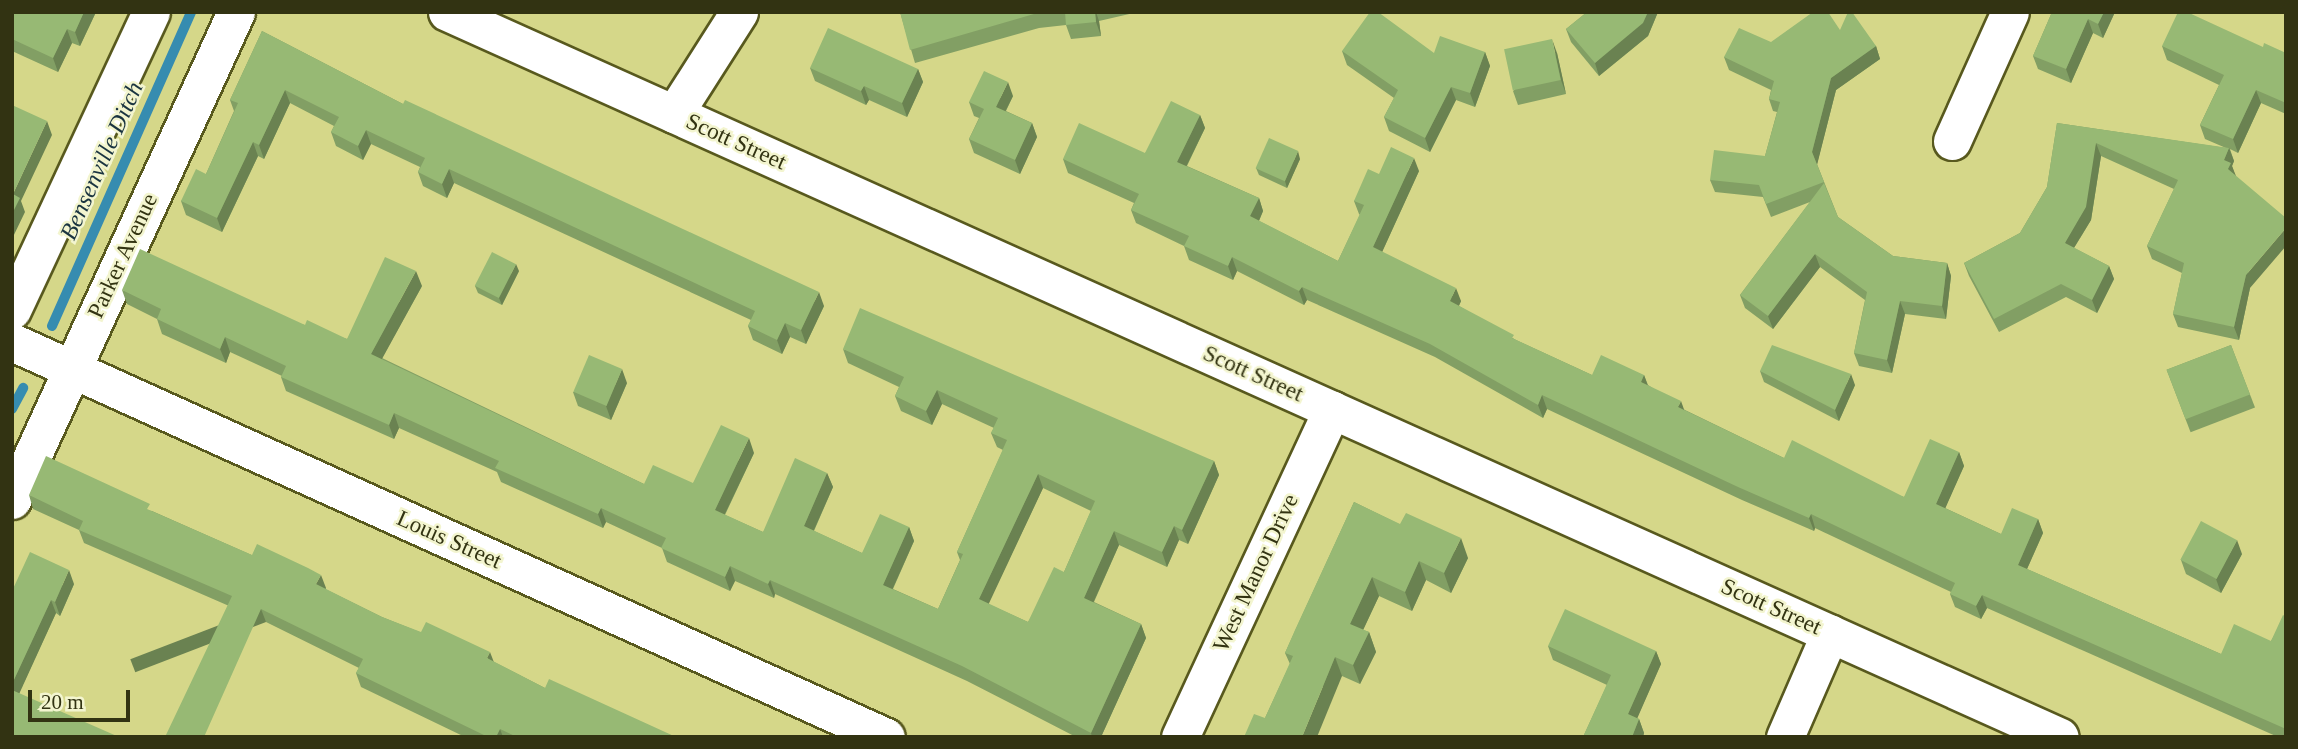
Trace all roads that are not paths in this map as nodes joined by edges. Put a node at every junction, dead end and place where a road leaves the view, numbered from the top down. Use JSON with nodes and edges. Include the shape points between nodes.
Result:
{"nodes":[{"id":1,"x":151,"y":12,"type":"edge"},
{"id":2,"x":236,"y":12,"type":"edge"},
{"id":3,"x":447,"y":12,"type":"edge"},
{"id":4,"x":738,"y":12,"type":"edge"},
{"id":5,"x":2010,"y":12,"type":"edge"},
{"id":6,"x":674,"y":114,"type":"junction"},
{"id":7,"x":1952,"y":141,"type":"dead end"},
{"id":8,"x":12,"y":310,"type":"edge"},
{"id":9,"x":12,"y":342,"type":"edge"},
{"id":10,"x":71,"y":369,"type":"junction"},
{"id":11,"x":1332,"y":410,"type":"junction"},
{"id":12,"x":12,"y":500,"type":"edge"},
{"id":13,"x":1830,"y":633,"type":"junction"},
{"id":14,"x":886,"y":737,"type":"edge"},
{"id":15,"x":1180,"y":737,"type":"edge"},
{"id":16,"x":1785,"y":737,"type":"edge"},
{"id":17,"x":2060,"y":737,"type":"edge"}],
"edges":[{"from":1,"to":8,"type":"street"},
{"from":2,"to":10,"type":"street","name":"Parker Avenue"},
{"from":3,"to":6,"type":"street","name":"Scott Street"},
{"from":4,"to":6,"type":"street"},
{"from":5,"to":7,"type":"street"},
{"from":6,"to":11,"type":"street","name":"Scott Street"},
{"from":9,"to":10,"type":"street","name":"Louis Street"},
{"from":10,"to":12,"type":"street","name":"Parker Avenue"},
{"from":10,"to":14,"type":"street","name":"Louis Street"},
{"from":11,"to":13,"type":"street","name":"Scott Street"},
{"from":11,"to":15,"type":"street","name":"West Manor Drive"},
{"from":13,"to":16,"type":"street"},
{"from":13,"to":17,"type":"street","name":"Scott Street"}]}
